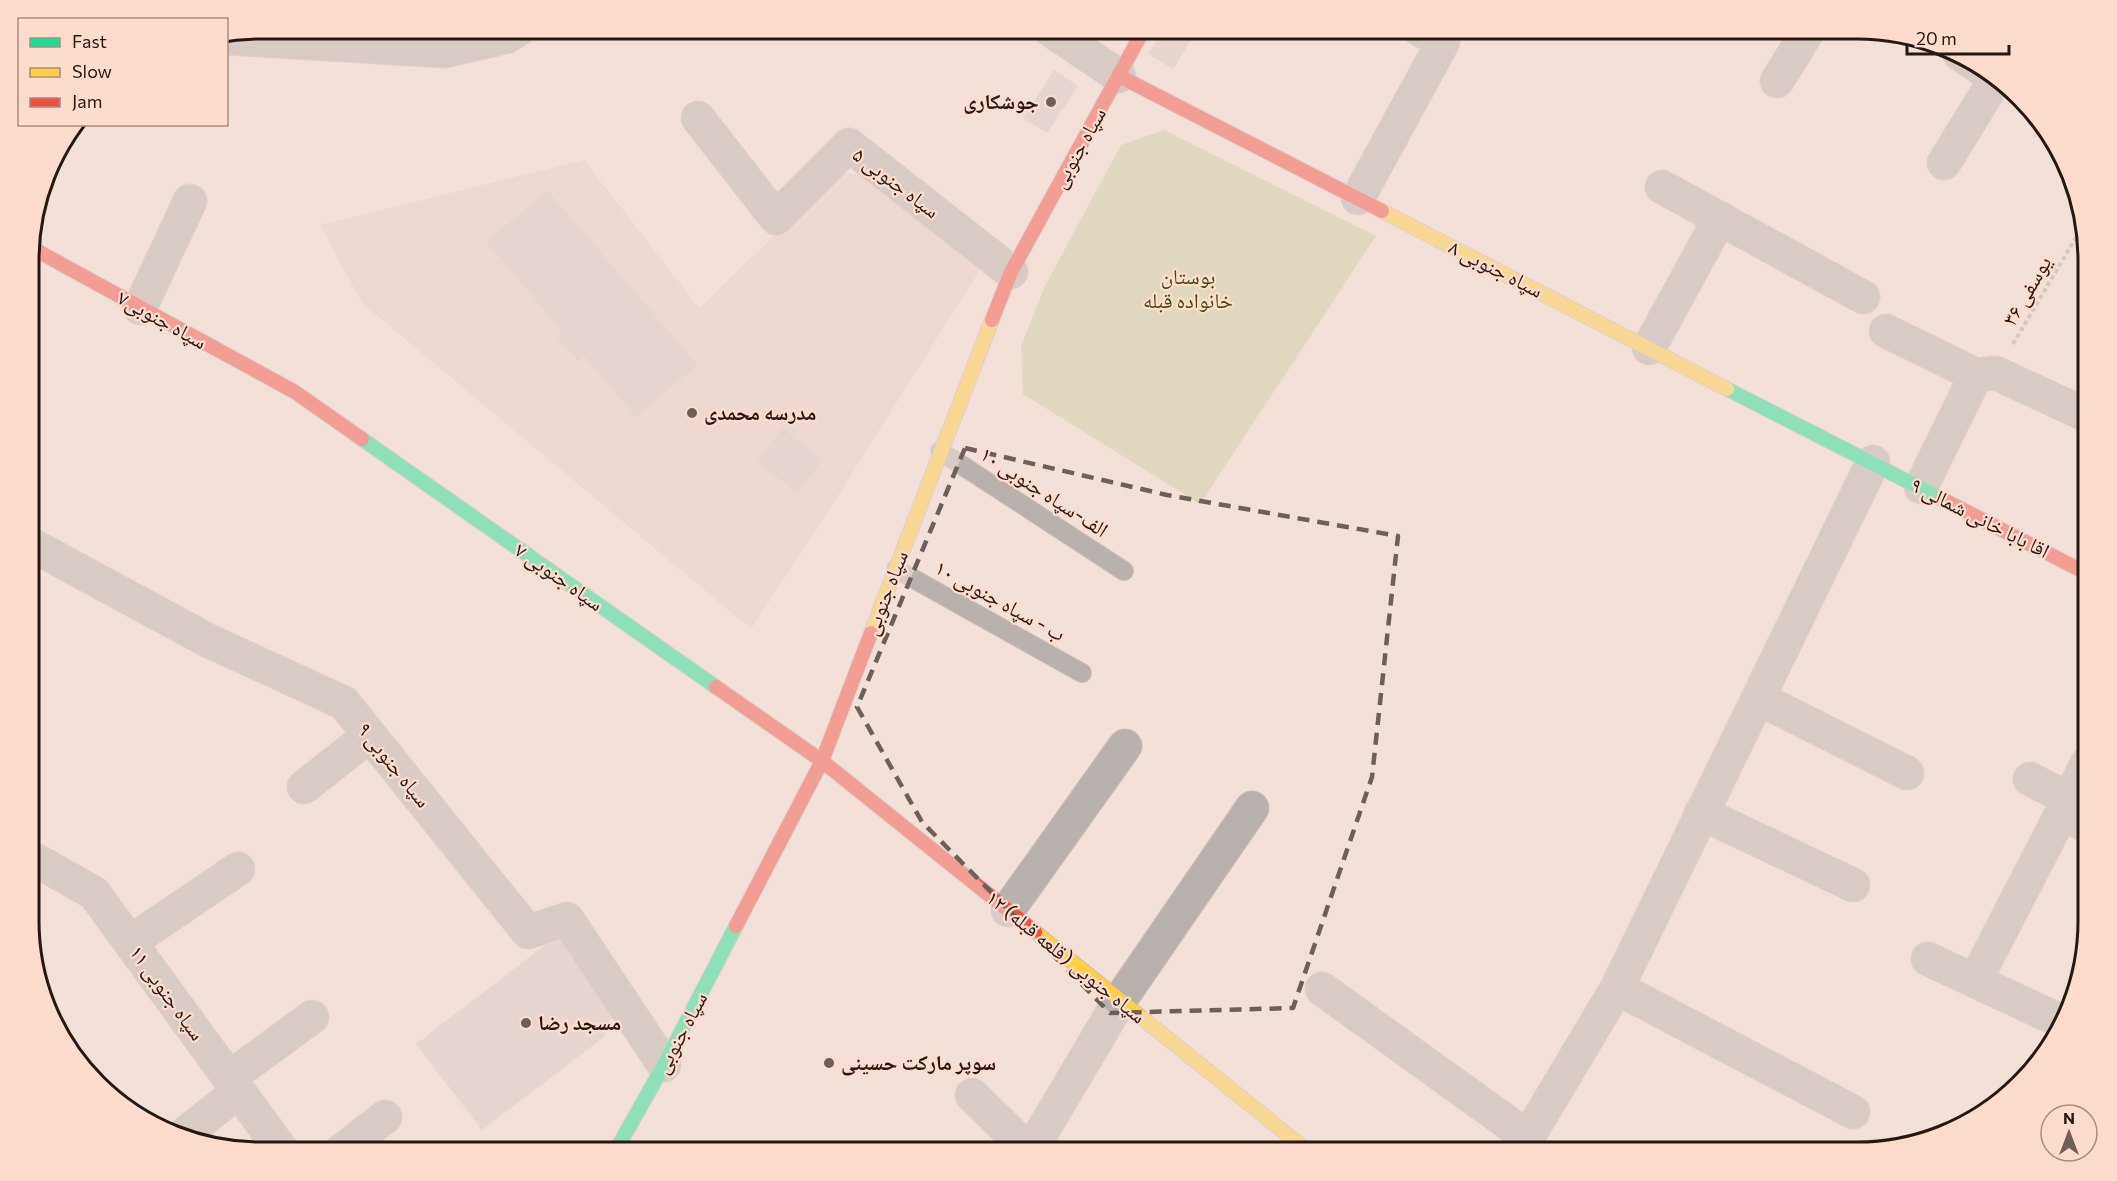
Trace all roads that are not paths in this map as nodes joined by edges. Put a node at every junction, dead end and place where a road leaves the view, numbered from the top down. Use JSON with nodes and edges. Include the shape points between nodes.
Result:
{"nodes":[{"id":1,"x":244,"y":39,"type":"edge"},
{"id":2,"x":497,"y":39,"type":"edge"},
{"id":3,"x":1065,"y":39,"type":"edge"},
{"id":4,"x":1138,"y":39,"type":"edge"},
{"id":5,"x":1438,"y":39,"type":"edge"},
{"id":6,"x":1802,"y":39,"type":"edge"},
{"id":7,"x":1119,"y":76,"type":"junction"},
{"id":8,"x":1777,"y":81,"type":"dead end"},
{"id":9,"x":1992,"y":85,"type":"edge"},
{"id":10,"x":698,"y":118,"type":"dead end"},
{"id":11,"x":1944,"y":163,"type":"dead end"},
{"id":12,"x":1662,"y":187,"type":"dead end"},
{"id":13,"x":1358,"y":198,"type":"junction"},
{"id":14,"x":190,"y":201,"type":"dead end"},
{"id":15,"x":1720,"y":218,"type":"junction"},
{"id":16,"x":39,"y":252,"type":"edge"},
{"id":17,"x":1011,"y":272,"type":"junction"},
{"id":18,"x":1863,"y":297,"type":"dead end"},
{"id":19,"x":141,"y":308,"type":"junction"},
{"id":20,"x":1886,"y":331,"type":"dead end"},
{"id":21,"x":1649,"y":348,"type":"junction"},
{"id":22,"x":1986,"y":374,"type":"junction"},
{"id":23,"x":295,"y":392,"type":"joint"},
{"id":24,"x":2078,"y":411,"type":"edge"},
{"id":25,"x":940,"y":451,"type":"junction"},
{"id":26,"x":1873,"y":462,"type":"junction"},
{"id":27,"x":1921,"y":487,"type":"junction"},
{"id":28,"x":39,"y":549,"type":"edge"},
{"id":29,"x":896,"y":569,"type":"junction"},
{"id":30,"x":2078,"y":569,"type":"edge"},
{"id":31,"x":1124,"y":571,"type":"dead end"},
{"id":32,"x":1082,"y":673,"type":"dead end"},
{"id":33,"x":1758,"y":698,"type":"junction"},
{"id":34,"x":370,"y":735,"type":"junction"},
{"id":35,"x":1125,"y":746,"type":"dead end"},
{"id":36,"x":822,"y":761,"type":"junction"},
{"id":37,"x":1907,"y":773,"type":"dead end"},
{"id":38,"x":2030,"y":779,"type":"dead end"},
{"id":39,"x":304,"y":788,"type":"dead end"},
{"id":40,"x":2078,"y":795,"type":"edge"},
{"id":41,"x":1252,"y":808,"type":"dead end"},
{"id":42,"x":2073,"y":812,"type":"edge"},
{"id":43,"x":1701,"y":813,"type":"junction"},
{"id":44,"x":39,"y":862,"type":"edge"},
{"id":45,"x":238,"y":869,"type":"dead end"},
{"id":46,"x":1853,"y":885,"type":"dead end"},
{"id":47,"x":1008,"y":910,"type":"junction"},
{"id":48,"x":130,"y":942,"type":"junction"},
{"id":49,"x":1928,"y":959,"type":"dead end"},
{"id":50,"x":1975,"y":981,"type":"junction"},
{"id":51,"x":1617,"y":988,"type":"junction"},
{"id":52,"x":1322,"y":989,"type":"dead end"},
{"id":53,"x":1120,"y":1000,"type":"junction"},
{"id":54,"x":2050,"y":1016,"type":"dead end"},
{"id":55,"x":312,"y":1017,"type":"dead end"},
{"id":56,"x":664,"y":1065,"type":"junction"},
{"id":57,"x":234,"y":1085,"type":"junction"},
{"id":58,"x":972,"y":1095,"type":"dead end"},
{"id":59,"x":1853,"y":1112,"type":"dead end"},
{"id":60,"x":385,"y":1118,"type":"dead end"},
{"id":61,"x":188,"y":1130,"type":"edge"},
{"id":62,"x":276,"y":1142,"type":"edge"},
{"id":63,"x":353,"y":1142,"type":"edge"},
{"id":64,"x":621,"y":1142,"type":"edge"},
{"id":65,"x":1020,"y":1142,"type":"edge"},
{"id":66,"x":1036,"y":1142,"type":"edge"},
{"id":67,"x":1297,"y":1142,"type":"edge"},
{"id":68,"x":1520,"y":1142,"type":"edge"},
{"id":69,"x":1526,"y":1142,"type":"edge"}],
"edges":[{"from":1,"to":2,"type":"street","via":[[445,51]]},
{"from":3,"to":7,"type":"street"},
{"from":4,"to":7,"type":"street","name":"سپاه جنوبی"},
{"from":5,"to":13,"type":"street","via":[[1443,42]]},
{"from":6,"to":8,"type":"street"},
{"from":7,"to":13,"type":"street","name":"۸ سپاه جنوبی"},
{"from":7,"to":17,"type":"street","name":"سپاه جنوبی"},
{"from":9,"to":11,"type":"street"},
{"from":10,"to":17,"type":"street","name":"۵ سپاه جنوبی","via":[[776,218],[849,145]]},
{"from":12,"to":15,"type":"street"},
{"from":13,"to":21,"type":"street","name":"۸ سپاه جنوبی"},
{"from":14,"to":19,"type":"street"},
{"from":15,"to":18,"type":"street"},
{"from":15,"to":21,"type":"street"},
{"from":16,"to":19,"type":"street","name":"سپاه جنوبی۷"},
{"from":17,"to":25,"type":"street","name":"سپاه جنوبی"},
{"from":19,"to":23,"type":"street","name":"سپاه جنوبی۷"},
{"from":20,"to":22,"type":"street"},
{"from":21,"to":26,"type":"street","name":"۸ سپاه جنوبی"},
{"from":22,"to":24,"type":"street"},
{"from":22,"to":27,"type":"street"},
{"from":23,"to":36,"type":"street","name":"۷ سپاه جنوبی"},
{"from":25,"to":29,"type":"street","name":"سپاه جنوبی"},
{"from":25,"to":31,"type":"lane","name":"۱۰ الف-سپاه جنوبی"},
{"from":26,"to":27,"type":"street","name":"۹ اقا بابا خانی شمالی"},
{"from":26,"to":33,"type":"street"},
{"from":27,"to":30,"type":"street","name":"۹ اقا بابا خانی شمالی"},
{"from":28,"to":34,"type":"street","name":"۹ سپاه جنوبی","via":[[207,640],[344,703]]},
{"from":29,"to":32,"type":"lane","name":"۱۰ ب - سپاه جنوبی"},
{"from":29,"to":36,"type":"street","name":"سپاه جنوبی"},
{"from":33,"to":37,"type":"street"},
{"from":33,"to":43,"type":"street"},
{"from":34,"to":39,"type":"street"},
{"from":34,"to":56,"type":"street","name":"۹ سپاه جنوبی","via":[[528,932],[567,919]]},
{"from":35,"to":47,"type":"street"},
{"from":36,"to":47,"type":"street","name":"۱۲ سپاه جنوبی (قلعه قبله)"},
{"from":36,"to":56,"type":"street","name":"سپاه جنوبی"},
{"from":38,"to":42,"type":"street"},
{"from":40,"to":42,"type":"street"},
{"from":41,"to":53,"type":"street"},
{"from":42,"to":50,"type":"street"},
{"from":43,"to":46,"type":"street"},
{"from":43,"to":51,"type":"street"},
{"from":44,"to":48,"type":"street","name":"۱۱ سپاه جنوبی","via":[[94,893]]},
{"from":45,"to":48,"type":"street"},
{"from":47,"to":53,"type":"street","name":"۱۲ سپاه جنوبی (قلعه قبله)"},
{"from":48,"to":57,"type":"street","name":"۱۱ سپاه جنوبی"},
{"from":49,"to":50,"type":"street"},
{"from":50,"to":54,"type":"street"},
{"from":51,"to":59,"type":"street"},
{"from":51,"to":69,"type":"street"},
{"from":52,"to":68,"type":"street"},
{"from":53,"to":66,"type":"street"},
{"from":53,"to":67,"type":"street","name":"۱۲ سپاه جنوبی (قلعه قبله)"},
{"from":55,"to":57,"type":"street"},
{"from":56,"to":64,"type":"street","name":"سپاه جنوبی"},
{"from":57,"to":61,"type":"street"},
{"from":57,"to":62,"type":"street","name":"۱۱ سپاه جنوبی"},
{"from":58,"to":65,"type":"street"},
{"from":60,"to":63,"type":"street"}]}
